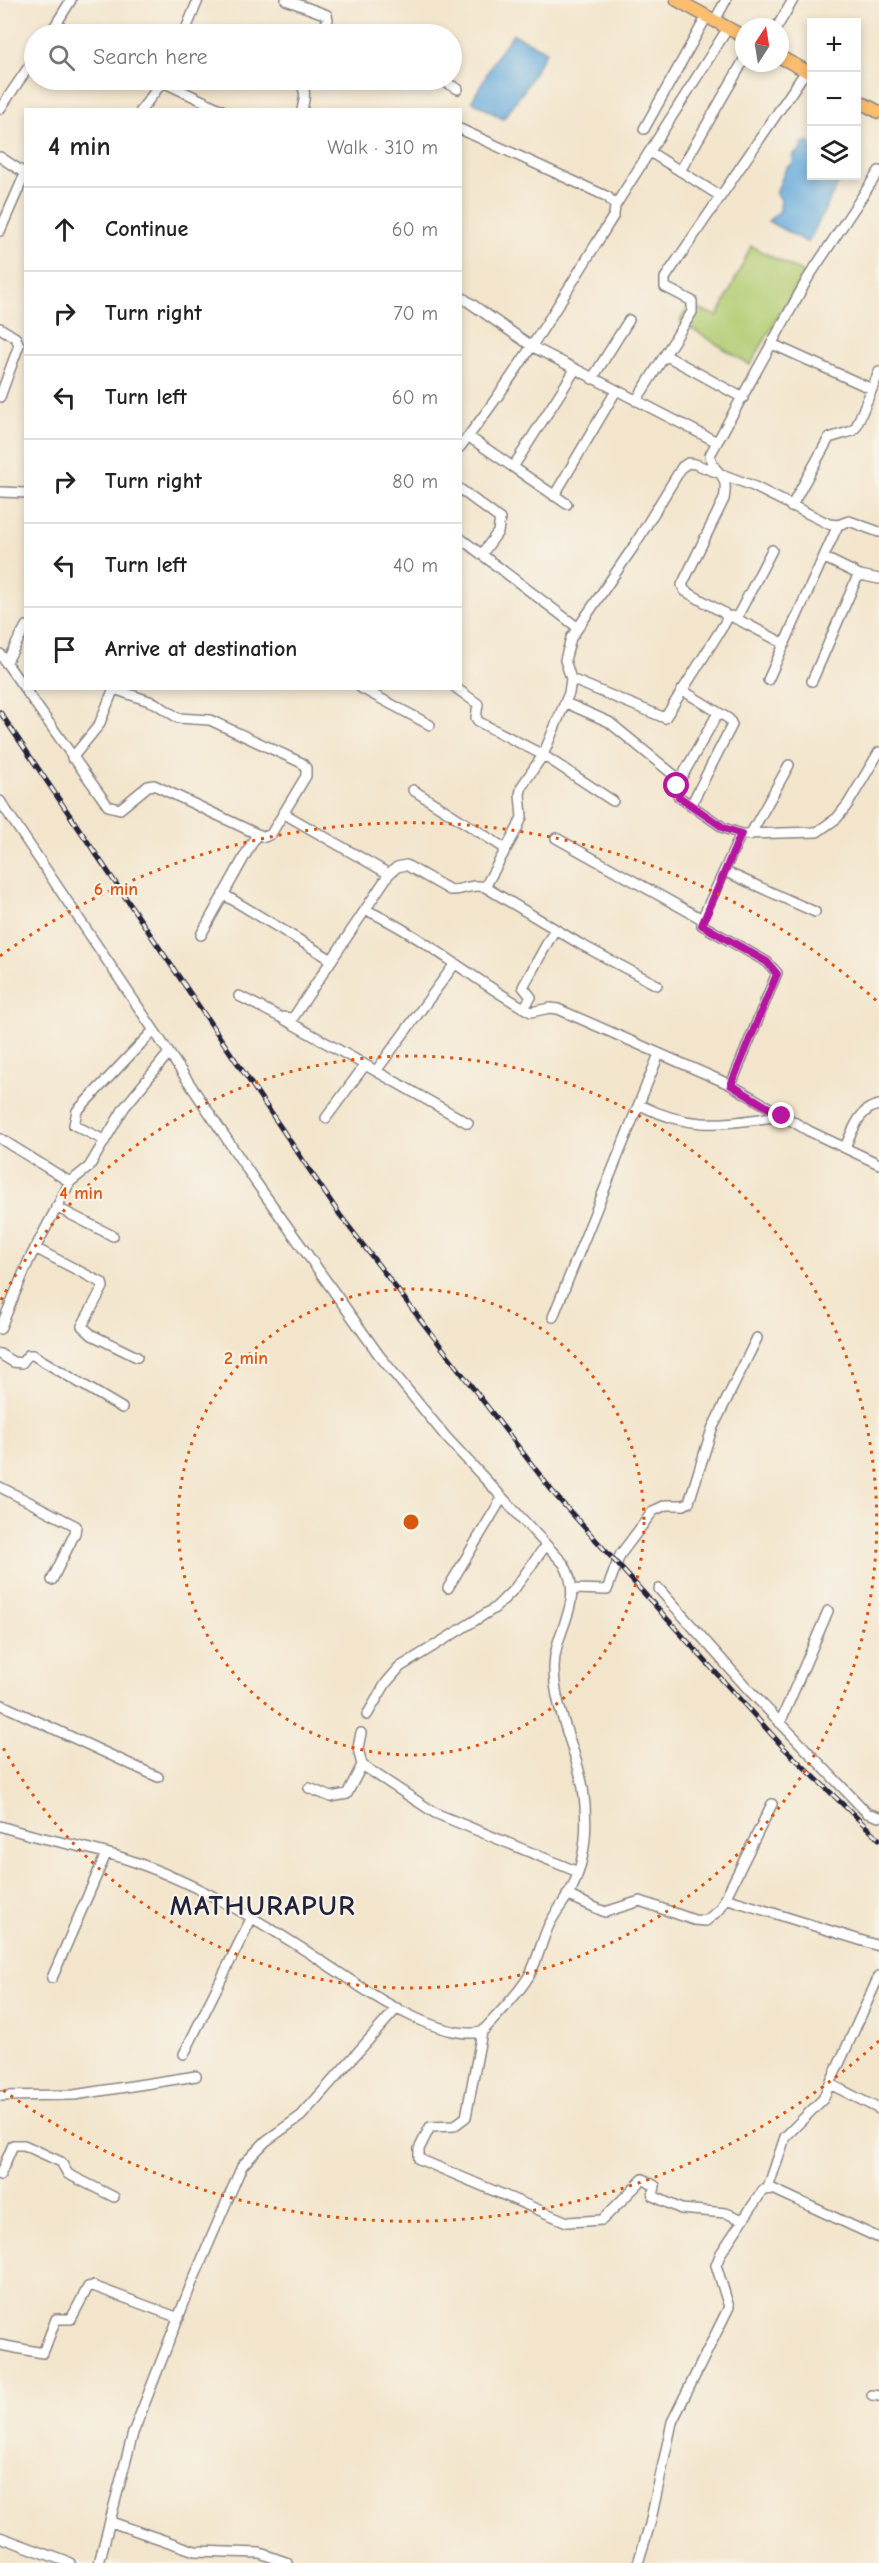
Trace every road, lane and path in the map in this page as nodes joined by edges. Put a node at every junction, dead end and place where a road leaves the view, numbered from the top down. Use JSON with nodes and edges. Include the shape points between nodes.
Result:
{"nodes":[{"id":1,"x":71,"y":0,"type":"edge"},
{"id":2,"x":198,"y":0,"type":"edge"},
{"id":3,"x":286,"y":0,"type":"edge"},
{"id":4,"x":677,"y":0,"type":"edge"},
{"id":5,"x":726,"y":0,"type":"edge"},
{"id":6,"x":793,"y":0,"type":"edge"},
{"id":7,"x":711,"y":18,"type":"junction"},
{"id":8,"x":782,"y":18,"type":"edge"},
{"id":9,"x":56,"y":24,"type":"edge"},
{"id":10,"x":188,"y":24,"type":"edge"},
{"id":11,"x":326,"y":24,"type":"edge"},
{"id":12,"x":728,"y":28,"type":"junction"},
{"id":13,"x":735,"y":32,"type":"edge"},
{"id":14,"x":789,"y":62,"type":"edge"},
{"id":15,"x":737,"y":72,"type":"edge"},
{"id":16,"x":807,"y":72,"type":"edge"},
{"id":17,"x":24,"y":74,"type":"edge"},
{"id":18,"x":807,"y":76,"type":"edge"},
{"id":19,"x":157,"y":90,"type":"edge"},
{"id":20,"x":182,"y":90,"type":"edge"},
{"id":21,"x":305,"y":90,"type":"edge"},
{"id":22,"x":861,"y":103,"type":"edge"},
{"id":23,"x":143,"y":108,"type":"edge"},
{"id":24,"x":218,"y":108,"type":"edge"},
{"id":25,"x":303,"y":108,"type":"edge"},
{"id":26,"x":0,"y":109,"type":"edge"},
{"id":27,"x":879,"y":112,"type":"edge"},
{"id":28,"x":644,"y":129,"type":"dead end"},
{"id":29,"x":462,"y":130,"type":"edge"},
{"id":30,"x":650,"y":152,"type":"junction"},
{"id":31,"x":0,"y":158,"type":"edge"},
{"id":32,"x":680,"y":171,"type":"junction"},
{"id":33,"x":879,"y":171,"type":"edge"},
{"id":34,"x":24,"y":173,"type":"edge"},
{"id":35,"x":24,"y":176,"type":"edge"},
{"id":36,"x":720,"y":196,"type":"junction"},
{"id":37,"x":615,"y":206,"type":"junction"},
{"id":38,"x":0,"y":231,"type":"edge"},
{"id":39,"x":462,"y":297,"type":"edge"},
{"id":40,"x":629,"y":320,"type":"dead end"},
{"id":41,"x":0,"y":328,"type":"edge"},
{"id":42,"x":772,"y":344,"type":"junction"},
{"id":43,"x":533,"y":347,"type":"junction"},
{"id":44,"x":665,"y":355,"type":"junction"},
{"id":45,"x":16,"y":356,"type":"junction"},
{"id":46,"x":24,"y":361,"type":"edge"},
{"id":47,"x":575,"y":370,"type":"junction"},
{"id":48,"x":879,"y":372,"type":"edge"},
{"id":49,"x":592,"y":379,"type":"junction"},
{"id":50,"x":872,"y":389,"type":"junction"},
{"id":51,"x":616,"y":391,"type":"junction"},
{"id":52,"x":0,"y":397,"type":"edge"},
{"id":53,"x":743,"y":398,"type":"junction"},
{"id":54,"x":636,"y":401,"type":"junction"},
{"id":55,"x":469,"y":437,"type":"junction"},
{"id":56,"x":717,"y":442,"type":"junction"},
{"id":57,"x":462,"y":445,"type":"edge"},
{"id":58,"x":513,"y":467,"type":"junction"},
{"id":59,"x":723,"y":475,"type":"junction"},
{"id":60,"x":462,"y":490,"type":"edge"},
{"id":61,"x":0,"y":492,"type":"edge"},
{"id":62,"x":24,"y":494,"type":"edge"},
{"id":63,"x":554,"y":496,"type":"junction"},
{"id":64,"x":567,"y":504,"type":"dead end"},
{"id":65,"x":791,"y":507,"type":"junction"},
{"id":66,"x":838,"y":525,"type":"junction"},
{"id":67,"x":879,"y":532,"type":"edge"},
{"id":68,"x":462,"y":539,"type":"edge"},
{"id":69,"x":772,"y":550,"type":"dead end"},
{"id":70,"x":482,"y":554,"type":"junction"},
{"id":71,"x":825,"y":558,"type":"junction"},
{"id":72,"x":860,"y":575,"type":"junction"},
{"id":73,"x":879,"y":579,"type":"edge"},
{"id":74,"x":724,"y":613,"type":"junction"},
{"id":75,"x":736,"y":619,"type":"junction"},
{"id":76,"x":577,"y":627,"type":"junction"},
{"id":77,"x":24,"y":630,"type":"edge"},
{"id":78,"x":785,"y":644,"type":"junction"},
{"id":79,"x":0,"y":654,"type":"edge"},
{"id":80,"x":6,"y":663,"type":"junction"},
{"id":81,"x":571,"y":679,"type":"junction"},
{"id":82,"x":768,"y":680,"type":"dead end"},
{"id":83,"x":812,"y":681,"type":"dead end"},
{"id":84,"x":24,"y":689,"type":"edge"},
{"id":85,"x":25,"y":690,"type":"edge"},
{"id":86,"x":114,"y":690,"type":"edge"},
{"id":87,"x":117,"y":690,"type":"edge"},
{"id":88,"x":365,"y":690,"type":"edge"},
{"id":89,"x":459,"y":690,"type":"edge"},
{"id":90,"x":682,"y":690,"type":"junction"},
{"id":91,"x":566,"y":703,"type":"junction"},
{"id":92,"x":718,"y":713,"type":"junction"},
{"id":93,"x":430,"y":725,"type":"dead end"},
{"id":94,"x":879,"y":752,"type":"edge"},
{"id":95,"x":543,"y":755,"type":"junction"},
{"id":96,"x":72,"y":758,"type":"junction"},
{"id":97,"x":789,"y":765,"type":"dead end"},
{"id":98,"x":680,"y":780,"type":"junction"},
{"id":99,"x":413,"y":790,"type":"dead end"},
{"id":100,"x":0,"y":801,"type":"edge"},
{"id":101,"x":613,"y":801,"type":"dead end"},
{"id":102,"x":692,"y":805,"type":"junction"},
{"id":103,"x":283,"y":813,"type":"junction"},
{"id":104,"x":257,"y":834,"type":"junction"},
{"id":105,"x":745,"y":834,"type":"junction"},
{"id":106,"x":556,"y":838,"type":"dead end"},
{"id":107,"x":506,"y":849,"type":"junction"},
{"id":108,"x":724,"y":871,"type":"junction"},
{"id":109,"x":389,"y":874,"type":"junction"},
{"id":110,"x":485,"y":887,"type":"junction"},
{"id":111,"x":224,"y":894,"type":"junction"},
{"id":112,"x":366,"y":910,"type":"junction"},
{"id":113,"x":815,"y":912,"type":"dead end"},
{"id":114,"x":702,"y":919,"type":"junction"},
{"id":115,"x":555,"y":929,"type":"junction"},
{"id":116,"x":201,"y":935,"type":"dead end"},
{"id":117,"x":332,"y":960,"type":"junction"},
{"id":118,"x":454,"y":965,"type":"junction"},
{"id":119,"x":657,"y":985,"type":"dead end"},
{"id":120,"x":239,"y":996,"type":"dead end"},
{"id":121,"x":524,"y":1008,"type":"junction"},
{"id":122,"x":280,"y":1017,"type":"junction"},
{"id":123,"x":153,"y":1031,"type":"junction"},
{"id":124,"x":168,"y":1054,"type":"junction"},
{"id":125,"x":659,"y":1054,"type":"junction"},
{"id":126,"x":365,"y":1065,"type":"junction"},
{"id":127,"x":376,"y":1071,"type":"junction"},
{"id":128,"x":731,"y":1085,"type":"junction"},
{"id":129,"x":640,"y":1105,"type":"junction"},
{"id":130,"x":879,"y":1105,"type":"edge"},
{"id":131,"x":782,"y":1116,"type":"junction"},
{"id":132,"x":326,"y":1118,"type":"dead end"},
{"id":133,"x":468,"y":1123,"type":"dead end"},
{"id":134,"x":1,"y":1139,"type":"edge"},
{"id":135,"x":104,"y":1140,"type":"junction"},
{"id":136,"x":845,"y":1148,"type":"junction"},
{"id":137,"x":879,"y":1164,"type":"edge"},
{"id":138,"x":70,"y":1182,"type":"junction"},
{"id":139,"x":56,"y":1207,"type":"junction"},
{"id":140,"x":113,"y":1236,"type":"dead end"},
{"id":141,"x":35,"y":1248,"type":"junction"},
{"id":142,"x":0,"y":1303,"type":"edge"},
{"id":143,"x":9,"y":1310,"type":"junction"},
{"id":144,"x":553,"y":1317,"type":"dead end"},
{"id":145,"x":0,"y":1329,"type":"edge"},
{"id":146,"x":757,"y":1338,"type":"dead end"},
{"id":147,"x":0,"y":1354,"type":"edge"},
{"id":148,"x":137,"y":1357,"type":"dead end"},
{"id":149,"x":122,"y":1408,"type":"dead end"},
{"id":150,"x":0,"y":1487,"type":"edge"},
{"id":151,"x":502,"y":1498,"type":"junction"},
{"id":152,"x":546,"y":1545,"type":"junction"},
{"id":153,"x":52,"y":1580,"type":"dead end"},
{"id":154,"x":448,"y":1588,"type":"dead end"},
{"id":155,"x":574,"y":1589,"type":"junction"},
{"id":156,"x":659,"y":1589,"type":"dead end"},
{"id":157,"x":828,"y":1611,"type":"dead end"},
{"id":158,"x":0,"y":1704,"type":"edge"},
{"id":159,"x":367,"y":1715,"type":"dead end"},
{"id":160,"x":780,"y":1723,"type":"junction"},
{"id":161,"x":361,"y":1733,"type":"dead end"},
{"id":162,"x":362,"y":1765,"type":"junction"},
{"id":163,"x":158,"y":1777,"type":"dead end"},
{"id":164,"x":309,"y":1788,"type":"dead end"},
{"id":165,"x":772,"y":1804,"type":"dead end"},
{"id":166,"x":879,"y":1817,"type":"edge"},
{"id":167,"x":0,"y":1826,"type":"edge"},
{"id":168,"x":106,"y":1854,"type":"junction"},
{"id":169,"x":578,"y":1872,"type":"junction"},
{"id":170,"x":567,"y":1895,"type":"junction"},
{"id":171,"x":725,"y":1898,"type":"junction"},
{"id":172,"x":252,"y":1917,"type":"junction"},
{"id":173,"x":879,"y":1946,"type":"edge"},
{"id":174,"x":879,"y":1976,"type":"edge"},
{"id":175,"x":52,"y":1978,"type":"dead end"},
{"id":176,"x":397,"y":2008,"type":"junction"},
{"id":177,"x":482,"y":2032,"type":"junction"},
{"id":178,"x":184,"y":2054,"type":"dead end"},
{"id":179,"x":196,"y":2076,"type":"dead end"},
{"id":180,"x":830,"y":2084,"type":"junction"},
{"id":181,"x":0,"y":2096,"type":"edge"},
{"id":182,"x":879,"y":2109,"type":"edge"},
{"id":183,"x":0,"y":2175,"type":"edge"},
{"id":184,"x":768,"y":2188,"type":"junction"},
{"id":185,"x":114,"y":2197,"type":"dead end"},
{"id":186,"x":743,"y":2220,"type":"junction"},
{"id":187,"x":879,"y":2238,"type":"edge"},
{"id":188,"x":179,"y":2318,"type":"junction"},
{"id":189,"x":0,"y":2345,"type":"edge"},
{"id":190,"x":111,"y":2522,"type":"junction"},
{"id":191,"x":0,"y":2536,"type":"edge"},
{"id":192,"x":70,"y":2563,"type":"edge"},
{"id":193,"x":99,"y":2563,"type":"edge"},
{"id":194,"x":288,"y":2563,"type":"edge"},
{"id":195,"x":638,"y":2563,"type":"edge"}],
"edges":[{"from":1,"to":9,"type":"street"},
{"from":2,"to":10,"type":"street"},
{"from":3,"to":11,"type":"street","via":[[327,15]]},
{"from":4,"to":7,"type":"main road"},
{"from":5,"to":7,"type":"street"},
{"from":6,"to":8,"type":"street"},
{"from":7,"to":12,"type":"main road"},
{"from":7,"to":28,"type":"street"},
{"from":12,"to":13,"type":"main road"},
{"from":12,"to":30,"type":"street"},
{"from":14,"to":16,"type":"main road"},
{"from":15,"to":32,"type":"street"},
{"from":17,"to":26,"type":"street"},
{"from":18,"to":36,"type":"street"},
{"from":19,"to":23,"type":"street"},
{"from":20,"to":24,"type":"street"},
{"from":21,"to":25,"type":"street"},
{"from":22,"to":27,"type":"main road"},
{"from":29,"to":37,"type":"street","via":[[608,198]]},
{"from":30,"to":32,"type":"street"},
{"from":30,"to":37,"type":"street"},
{"from":31,"to":34,"type":"street"},
{"from":32,"to":36,"type":"street"},
{"from":33,"to":42,"type":"street","via":[[808,278]]},
{"from":35,"to":38,"type":"street"},
{"from":36,"to":44,"type":"street","via":[[665,278],[665,287],[694,305]]},
{"from":37,"to":43,"type":"street","via":[[614,215]]},
{"from":39,"to":43,"type":"street"},
{"from":40,"to":49,"type":"street"},
{"from":41,"to":45,"type":"street","via":[[16,338]]},
{"from":42,"to":50,"type":"street"},
{"from":42,"to":53,"type":"street"},
{"from":43,"to":47,"type":"street"},
{"from":43,"to":55,"type":"street"},
{"from":44,"to":53,"type":"street"},
{"from":44,"to":54,"type":"street"},
{"from":45,"to":46,"type":"street"},
{"from":45,"to":52,"type":"street"},
{"from":47,"to":49,"type":"street"},
{"from":47,"to":58,"type":"street"},
{"from":48,"to":50,"type":"street"},
{"from":49,"to":51,"type":"street"},
{"from":50,"to":65,"type":"street","via":[[856,427],[829,438]]},
{"from":51,"to":54,"type":"street"},
{"from":51,"to":63,"type":"street"},
{"from":53,"to":56,"type":"street"},
{"from":54,"to":56,"type":"street"},
{"from":55,"to":57,"type":"street"},
{"from":55,"to":58,"type":"street"},
{"from":56,"to":59,"type":"street","via":[[710,455]]},
{"from":58,"to":63,"type":"street"},
{"from":59,"to":65,"type":"street"},
{"from":59,"to":74,"type":"street","via":[[727,485],[724,499],[682,578],[682,585],[685,591]]},
{"from":59,"to":76,"type":"street","via":[[695,464],[688,463],[682,468]]},
{"from":60,"to":70,"type":"street","via":[[500,519],[498,532]]},
{"from":61,"to":62,"type":"street"},
{"from":63,"to":64,"type":"street"},
{"from":65,"to":66,"type":"street"},
{"from":66,"to":67,"type":"street","via":[[849,521]]},
{"from":66,"to":71,"type":"street"},
{"from":68,"to":70,"type":"street"},
{"from":69,"to":75,"type":"street"},
{"from":70,"to":76,"type":"street"},
{"from":71,"to":72,"type":"street"},
{"from":71,"to":78,"type":"street"},
{"from":72,"to":73,"type":"street"},
{"from":72,"to":83,"type":"street"},
{"from":74,"to":75,"type":"street"},
{"from":74,"to":90,"type":"street","via":[[727,619]]},
{"from":75,"to":78,"type":"street"},
{"from":76,"to":81,"type":"street","via":[[566,649]]},
{"from":77,"to":80,"type":"street"},
{"from":78,"to":82,"type":"street"},
{"from":79,"to":80,"type":"street"},
{"from":80,"to":84,"type":"street"},
{"from":81,"to":90,"type":"street","via":[[665,718]]},
{"from":81,"to":91,"type":"street"},
{"from":85,"to":96,"type":"street"},
{"from":86,"to":96,"type":"street","via":[[99,724]]},
{"from":87,"to":103,"type":"street","via":[[154,703],[178,718],[210,720],[302,763],[306,776]]},
{"from":88,"to":93,"type":"street"},
{"from":89,"to":95,"type":"street","via":[[478,704],[479,722]]},
{"from":90,"to":92,"type":"street"},
{"from":91,"to":95,"type":"street"},
{"from":91,"to":98,"type":"street","via":[[609,722]]},
{"from":92,"to":98,"type":"street"},
{"from":92,"to":102,"type":"street","via":[[729,719],[732,729]]},
{"from":94,"to":105,"type":"street","via":[[848,804],[827,826],[805,834]]},
{"from":95,"to":101,"type":"street"},
{"from":95,"to":107,"type":"street","via":[[522,786],[522,817]]},
{"from":96,"to":104,"type":"street","via":[[114,809],[154,785]]},
{"from":97,"to":105,"type":"street"},
{"from":98,"to":102,"type":"street","via":[[677,792]]},
{"from":99,"to":107,"type":"street"},
{"from":100,"to":123,"type":"street"},
{"from":102,"to":105,"type":"street","via":[[724,828]]},
{"from":103,"to":104,"type":"street","via":[[271,834]]},
{"from":103,"to":109,"type":"street"},
{"from":104,"to":111,"type":"street"},
{"from":105,"to":108,"type":"street"},
{"from":106,"to":114,"type":"street"},
{"from":107,"to":110,"type":"street"},
{"from":108,"to":113,"type":"street"},
{"from":108,"to":114,"type":"street"},
{"from":109,"to":110,"type":"street","via":[[406,865],[450,890],[470,885]]},
{"from":109,"to":112,"type":"street"},
{"from":110,"to":115,"type":"street"},
{"from":111,"to":116,"type":"street"},
{"from":111,"to":117,"type":"street"},
{"from":112,"to":117,"type":"street"},
{"from":112,"to":118,"type":"street"},
{"from":114,"to":128,"type":"street","via":[[707,930],[767,962],[777,974]]},
{"from":115,"to":119,"type":"street"},
{"from":115,"to":121,"type":"street","via":[[523,987],[531,997]]},
{"from":117,"to":122,"type":"street","via":[[293,1018]]},
{"from":118,"to":121,"type":"street"},
{"from":118,"to":127,"type":"street"},
{"from":120,"to":122,"type":"street"},
{"from":121,"to":125,"type":"street","via":[[531,1012],[558,1010]]},
{"from":122,"to":126,"type":"street"},
{"from":123,"to":124,"type":"street"},
{"from":123,"to":135,"type":"street","via":[[73,1118],[74,1125]]},
{"from":124,"to":135,"type":"street","via":[[124,1108]]},
{"from":124,"to":151,"type":"street","via":[[285,1225],[411,1398]]},
{"from":125,"to":128,"type":"street"},
{"from":125,"to":129,"type":"street"},
{"from":126,"to":127,"type":"street"},
{"from":126,"to":132,"type":"street"},
{"from":127,"to":133,"type":"street"},
{"from":128,"to":131,"type":"street"},
{"from":129,"to":131,"type":"street","via":[[691,1124]]},
{"from":129,"to":144,"type":"street"},
{"from":130,"to":136,"type":"street","via":[[864,1112]]},
{"from":131,"to":136,"type":"street"},
{"from":134,"to":138,"type":"street"},
{"from":135,"to":138,"type":"street","via":[[88,1167]]},
{"from":136,"to":137,"type":"street"},
{"from":138,"to":139,"type":"street"},
{"from":139,"to":140,"type":"street"},
{"from":139,"to":141,"type":"street"},
{"from":141,"to":143,"type":"street"},
{"from":141,"to":148,"type":"street","via":[[102,1282],[82,1326]]},
{"from":142,"to":143,"type":"street"},
{"from":143,"to":145,"type":"street"},
{"from":146,"to":155,"type":"street","via":[[712,1429],[689,1502],[653,1511],[620,1556],[607,1590]]},
{"from":147,"to":149,"type":"street","via":[[17,1364],[22,1364],[28,1355],[38,1358]]},
{"from":150,"to":153,"type":"street","via":[[76,1526]]},
{"from":151,"to":152,"type":"street"},
{"from":151,"to":154,"type":"street"},
{"from":152,"to":155,"type":"street","via":[[564,1564]]},
{"from":152,"to":159,"type":"street","via":[[495,1608],[400,1667]]},
{"from":155,"to":169,"type":"street","via":[[554,1671],[587,1814]]},
{"from":156,"to":160,"type":"street"},
{"from":157,"to":160,"type":"street"},
{"from":158,"to":163,"type":"street"},
{"from":160,"to":166,"type":"street","via":[[867,1813]]},
{"from":161,"to":162,"type":"street","via":[[358,1748]]},
{"from":162,"to":164,"type":"street","via":[[346,1794],[331,1797]]},
{"from":162,"to":169,"type":"street","via":[[435,1813]]},
{"from":165,"to":171,"type":"street"},
{"from":167,"to":168,"type":"street"},
{"from":168,"to":172,"type":"street","via":[[172,1878]]},
{"from":168,"to":175,"type":"street"},
{"from":169,"to":170,"type":"street"},
{"from":170,"to":171,"type":"street","via":[[605,1912],[640,1901],[700,1921],[712,1918]]},
{"from":170,"to":177,"type":"street","via":[[529,1975]]},
{"from":171,"to":173,"type":"street"},
{"from":172,"to":176,"type":"street"},
{"from":172,"to":178,"type":"street"},
{"from":174,"to":180,"type":"street"},
{"from":176,"to":177,"type":"street","via":[[459,2033]]},
{"from":176,"to":188,"type":"street","via":[[301,2116],[266,2140],[242,2166]]},
{"from":177,"to":186,"type":"street","via":[[466,2117],[454,2126],[430,2127],[419,2159],[567,2222],[602,2220],[643,2179],[655,2186],[653,2196],[681,2209],[726,2213]]},
{"from":179,"to":181,"type":"street","via":[[74,2095]]},
{"from":180,"to":182,"type":"street"},
{"from":180,"to":184,"type":"street","via":[[818,2107],[785,2137]]},
{"from":183,"to":185,"type":"street","via":[[13,2145],[24,2145],[62,2162],[68,2174]]},
{"from":184,"to":186,"type":"street"},
{"from":184,"to":187,"type":"street"},
{"from":186,"to":195,"type":"street","via":[[716,2265],[729,2307],[672,2422]]},
{"from":188,"to":189,"type":"street","via":[[93,2286],[88,2287],[71,2319],[56,2319],[43,2353]]},
{"from":188,"to":190,"type":"street","via":[[133,2433]]},
{"from":190,"to":193,"type":"street"},
{"from":190,"to":194,"type":"street","via":[[195,2551],[260,2553]]},
{"from":191,"to":192,"type":"street"}]}
